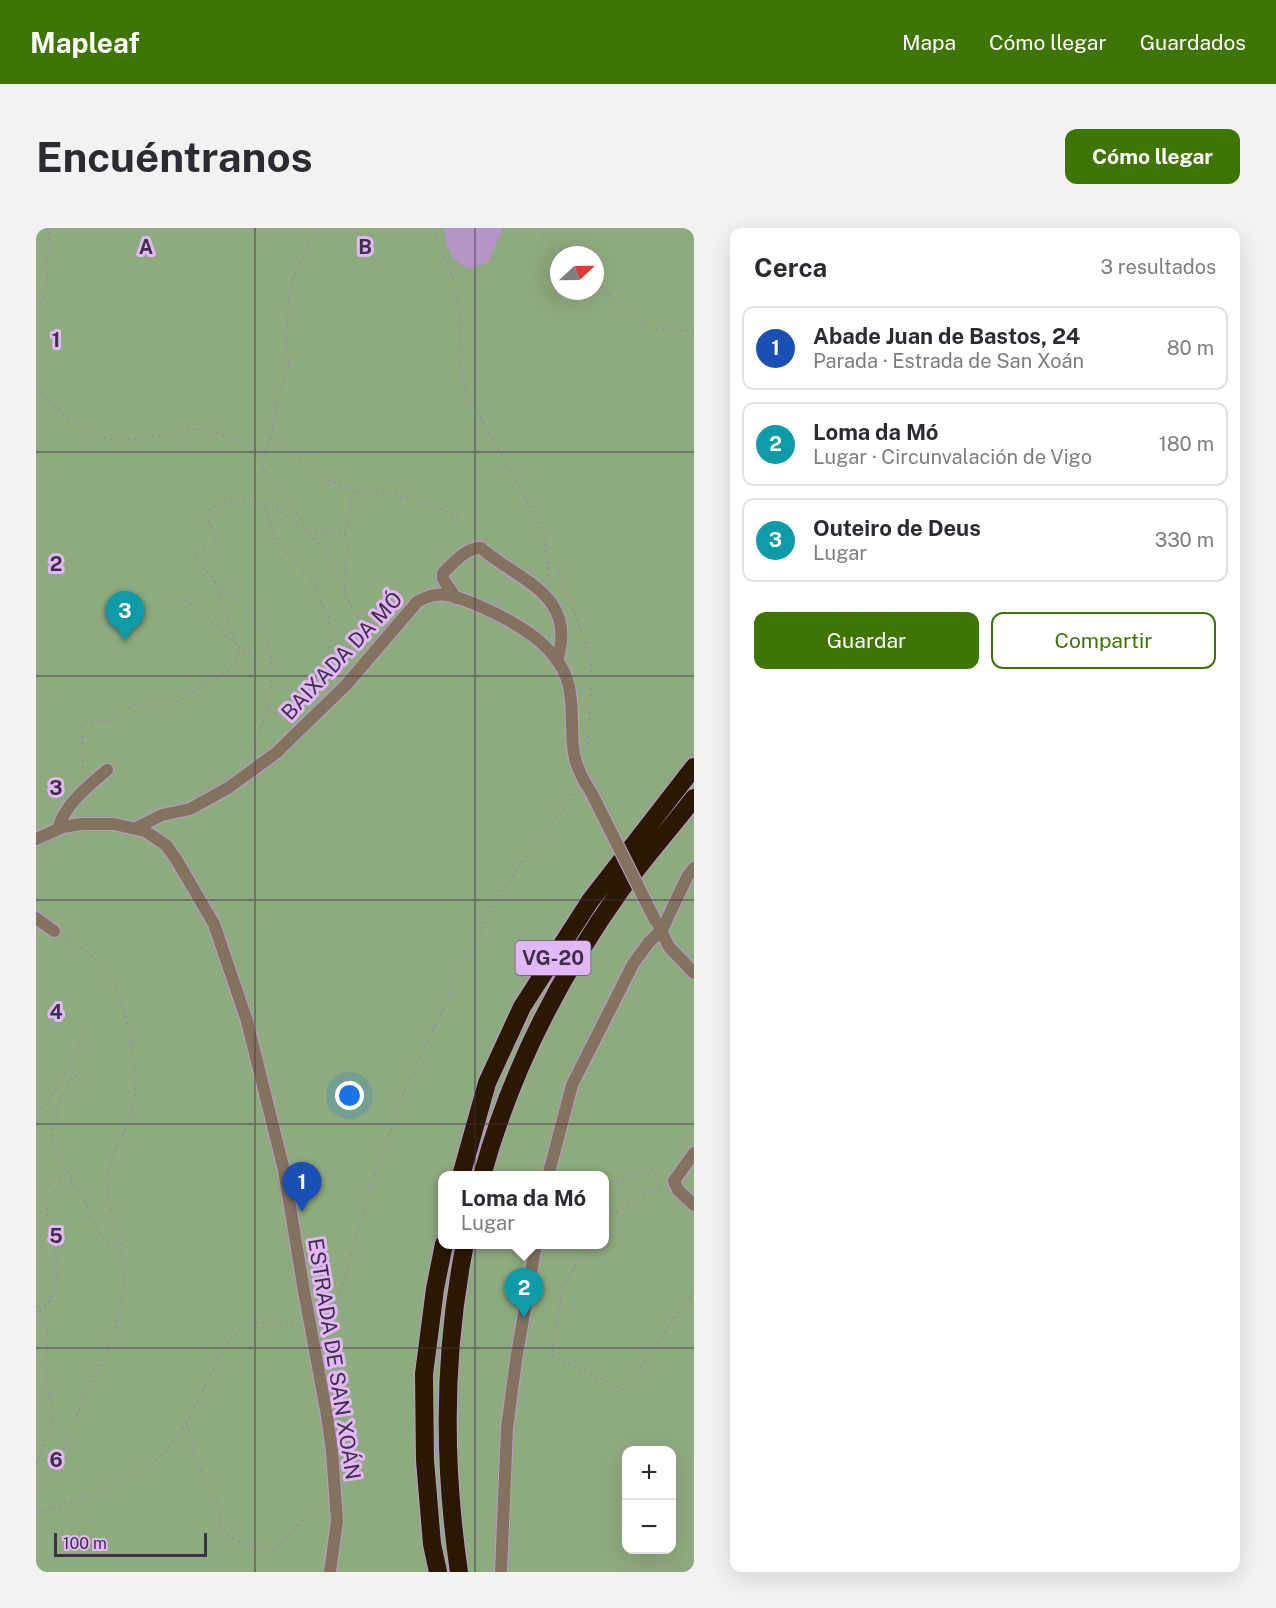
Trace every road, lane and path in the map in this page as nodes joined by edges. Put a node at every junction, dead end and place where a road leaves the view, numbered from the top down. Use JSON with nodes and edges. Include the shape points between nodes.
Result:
{"nodes":[{"id":1,"x":48,"y":228,"type":"edge"},
{"id":2,"x":315,"y":228,"type":"edge"},
{"id":3,"x":434,"y":228,"type":"edge"},
{"id":4,"x":538,"y":228,"type":"edge"},
{"id":5,"x":557,"y":246,"type":"edge"},
{"id":6,"x":604,"y":291,"type":"edge"},
{"id":7,"x":36,"y":308,"type":"edge"},
{"id":8,"x":694,"y":330,"type":"edge"},
{"id":9,"x":36,"y":390,"type":"edge"},
{"id":10,"x":270,"y":438,"type":"junction"},
{"id":11,"x":265,"y":453,"type":"junction"},
{"id":12,"x":355,"y":492,"type":"junction"},
{"id":13,"x":264,"y":503,"type":"junction"},
{"id":14,"x":458,"y":518,"type":"dead end"},
{"id":15,"x":309,"y":532,"type":"junction"},
{"id":16,"x":345,"y":534,"type":"junction"},
{"id":17,"x":547,"y":561,"type":"junction"},
{"id":18,"x":213,"y":579,"type":"junction"},
{"id":19,"x":345,"y":594,"type":"junction"},
{"id":20,"x":456,"y":597,"type":"junction"},
{"id":21,"x":172,"y":598,"type":"dead end"},
{"id":22,"x":552,"y":602,"type":"junction"},
{"id":23,"x":237,"y":645,"type":"junction"},
{"id":24,"x":380,"y":646,"type":"junction"},
{"id":25,"x":557,"y":661,"type":"junction"},
{"id":26,"x":272,"y":680,"type":"junction"},
{"id":27,"x":325,"y":707,"type":"junction"},
{"id":28,"x":585,"y":752,"type":"dead end"},
{"id":29,"x":694,"y":767,"type":"edge"},
{"id":30,"x":107,"y":770,"type":"dead end"},
{"id":31,"x":251,"y":773,"type":"junction"},
{"id":32,"x":587,"y":788,"type":"junction"},
{"id":33,"x":83,"y":790,"type":"junction"},
{"id":34,"x":694,"y":798,"type":"edge"},
{"id":35,"x":136,"y":828,"type":"junction"},
{"id":36,"x":58,"y":829,"type":"junction"},
{"id":37,"x":36,"y":838,"type":"edge"},
{"id":38,"x":694,"y":868,"type":"edge"},
{"id":39,"x":36,"y":918,"type":"edge"},
{"id":40,"x":659,"y":925,"type":"junction"},
{"id":41,"x":54,"y":931,"type":"joint"},
{"id":42,"x":694,"y":973,"type":"edge"},
{"id":43,"x":85,"y":1028,"type":"dead end"},
{"id":44,"x":86,"y":1070,"type":"dead end"},
{"id":45,"x":36,"y":1113,"type":"edge"},
{"id":46,"x":694,"y":1153,"type":"edge"},
{"id":47,"x":462,"y":1171,"type":"edge"},
{"id":48,"x":484,"y":1171,"type":"edge"},
{"id":49,"x":549,"y":1171,"type":"edge"},
{"id":50,"x":609,"y":1183,"type":"edge"},
{"id":51,"x":75,"y":1185,"type":"junction"},
{"id":52,"x":694,"y":1205,"type":"edge"},
{"id":53,"x":609,"y":1216,"type":"edge"},
{"id":54,"x":122,"y":1249,"type":"junction"},
{"id":55,"x":443,"y":1249,"type":"edge"},
{"id":56,"x":464,"y":1249,"type":"edge"},
{"id":57,"x":535,"y":1249,"type":"edge"},
{"id":58,"x":586,"y":1249,"type":"edge"},
{"id":59,"x":694,"y":1286,"type":"edge"},
{"id":60,"x":36,"y":1306,"type":"edge"},
{"id":61,"x":36,"y":1312,"type":"edge"},
{"id":62,"x":41,"y":1312,"type":"junction"},
{"id":63,"x":311,"y":1328,"type":"junction"},
{"id":64,"x":317,"y":1362,"type":"junction"},
{"id":65,"x":186,"y":1423,"type":"junction"},
{"id":66,"x":36,"y":1464,"type":"edge"},
{"id":67,"x":36,"y":1495,"type":"edge"},
{"id":68,"x":336,"y":1501,"type":"junction"},
{"id":69,"x":36,"y":1513,"type":"edge"},
{"id":70,"x":330,"y":1572,"type":"edge"},
{"id":71,"x":438,"y":1572,"type":"edge"},
{"id":72,"x":459,"y":1572,"type":"edge"},
{"id":73,"x":501,"y":1572,"type":"edge"}],
"edges":[{"from":1,"to":7,"type":"path","via":[[48,280],[44,298]]},
{"from":2,"to":10,"type":"path","via":[[292,279],[286,342],[289,365]]},
{"from":3,"to":17,"type":"path","via":[[459,305],[461,371],[467,393],[538,518]]},
{"from":4,"to":5,"type":"path"},
{"from":6,"to":8,"type":"path","via":[[639,323]]},
{"from":9,"to":11,"type":"path","via":[[63,414],[102,437],[132,439],[194,429]]},
{"from":10,"to":11,"type":"path"},
{"from":10,"to":12,"type":"path","via":[[327,479]]},
{"from":11,"to":15,"type":"path","via":[[262,461],[266,476],[282,489]]},
{"from":12,"to":14,"type":"path","via":[[407,496]]},
{"from":12,"to":16,"type":"path"},
{"from":13,"to":15,"type":"path"},
{"from":13,"to":18,"type":"path","via":[[244,499],[217,505],[207,513],[217,539],[194,554]]},
{"from":13,"to":27,"type":"path","via":[[273,535],[312,580],[329,618],[331,633],[322,687]]},
{"from":15,"to":16,"type":"path"},
{"from":15,"to":19,"type":"path","via":[[332,562]]},
{"from":16,"to":19,"type":"path","via":[[349,551],[345,557]]},
{"from":17,"to":22,"type":"path"},
{"from":17,"to":28,"type":"path","via":[[557,567],[590,654],[592,677]]},
{"from":18,"to":23,"type":"path"},
{"from":18,"to":26,"type":"path","via":[[260,627],[273,662]]},
{"from":19,"to":24,"type":"path","via":[[356,619]]},
{"from":20,"to":22,"type":"street","via":[[442,579],[443,573],[478,547],[542,590]]},
{"from":20,"to":24,"type":"street","name":"BAIXADA DA MÓ","via":[[435,594],[417,602]]},
{"from":20,"to":25,"type":"street","name":"BAIXADA DA MÓ","via":[[514,622]]},
{"from":21,"to":23,"type":"path","via":[[188,602]]},
{"from":22,"to":25,"type":"street","via":[[562,644]]},
{"from":23,"to":26,"type":"path"},
{"from":23,"to":33,"type":"path","via":[[238,657],[229,670],[179,700],[132,706],[111,721],[85,721]]},
{"from":24,"to":27,"type":"street","name":"BAIXADA DA MÓ"},
{"from":25,"to":32,"type":"street","name":"BAIXADA DA MÓ","via":[[570,692],[572,751]]},
{"from":26,"to":31,"type":"path","via":[[250,761]]},
{"from":27,"to":31,"type":"street","name":"BAIXADA DA MÓ"},
{"from":29,"to":47,"type":"highway","number":"VG-20","via":[[590,901],[522,1007],[487,1083]]},
{"from":30,"to":33,"type":"street"},
{"from":31,"to":35,"type":"street","name":"BAIXADA DA MÓ","via":[[190,808],[162,815]]},
{"from":32,"to":40,"type":"street","name":"BAIXADA DA MÓ","bridge":true},
{"from":32,"to":64,"type":"path","via":[[537,842],[500,894],[448,998],[399,1103],[363,1210],[332,1326]]},
{"from":33,"to":36,"type":"street","via":[[66,810]]},
{"from":34,"to":48,"type":"highway","number":"VG-20","via":[[622,888],[555,995],[519,1070]]},
{"from":35,"to":36,"type":"street","name":"ESTRADA DE SAN XOÁN","via":[[81,824]]},
{"from":35,"to":63,"type":"street","name":"ESTRADA DE SAN XOÁN","via":[[166,846],[214,924],[247,1022],[284,1170]]},
{"from":36,"to":37,"type":"street","name":"ESTRADA DE SAN XOÁN"},
{"from":38,"to":40,"type":"street"},
{"from":39,"to":41,"type":"street"},
{"from":40,"to":42,"type":"street","name":"BAIXADA DA MÓ","via":[[669,948]]},
{"from":40,"to":49,"type":"street","via":[[633,964],[572,1084]]},
{"from":41,"to":54,"type":"path","via":[[76,943],[107,973],[124,1014],[135,1091],[107,1183]]},
{"from":43,"to":45,"type":"path","via":[[75,1056]]},
{"from":44,"to":51,"type":"path","via":[[75,1075],[64,1090],[52,1139]]},
{"from":46,"to":52,"type":"street","via":[[674,1181]]},
{"from":50,"to":53,"type":"path","via":[[652,1169],[662,1187]]},
{"from":51,"to":54,"type":"path","via":[[104,1239]]},
{"from":51,"to":62,"type":"path","via":[[60,1179],[47,1190],[48,1222],[58,1270],[51,1299]]},
{"from":54,"to":67,"type":"path","via":[[121,1306],[109,1347],[86,1391],[58,1462]]},
{"from":55,"to":71,"type":"highway","via":[[424,1374],[425,1460]]},
{"from":56,"to":72,"type":"highway","via":[[454,1309],[447,1392],[448,1467]]},
{"from":57,"to":73,"type":"street","via":[[507,1428]]},
{"from":58,"to":59,"type":"path","via":[[562,1288],[552,1356],[625,1390]]},
{"from":60,"to":62,"type":"path"},
{"from":61,"to":62,"type":"path"},
{"from":62,"to":66,"type":"path","via":[[48,1341],[46,1374],[54,1413]]},
{"from":63,"to":64,"type":"street","name":"ESTRADA DE SAN XOÁN"},
{"from":63,"to":65,"type":"path","via":[[279,1322],[257,1323],[239,1330],[227,1343]]},
{"from":64,"to":68,"type":"street","name":"ESTRADA DE SAN XOÁN"},
{"from":65,"to":68,"type":"path","via":[[195,1458],[217,1498],[220,1525],[230,1536],[269,1552],[276,1550],[305,1518]]},
{"from":65,"to":69,"type":"path","via":[[152,1464],[94,1495]]},
{"from":68,"to":70,"type":"street","name":"ESTRADA DE SAN XOÁN"}]}
